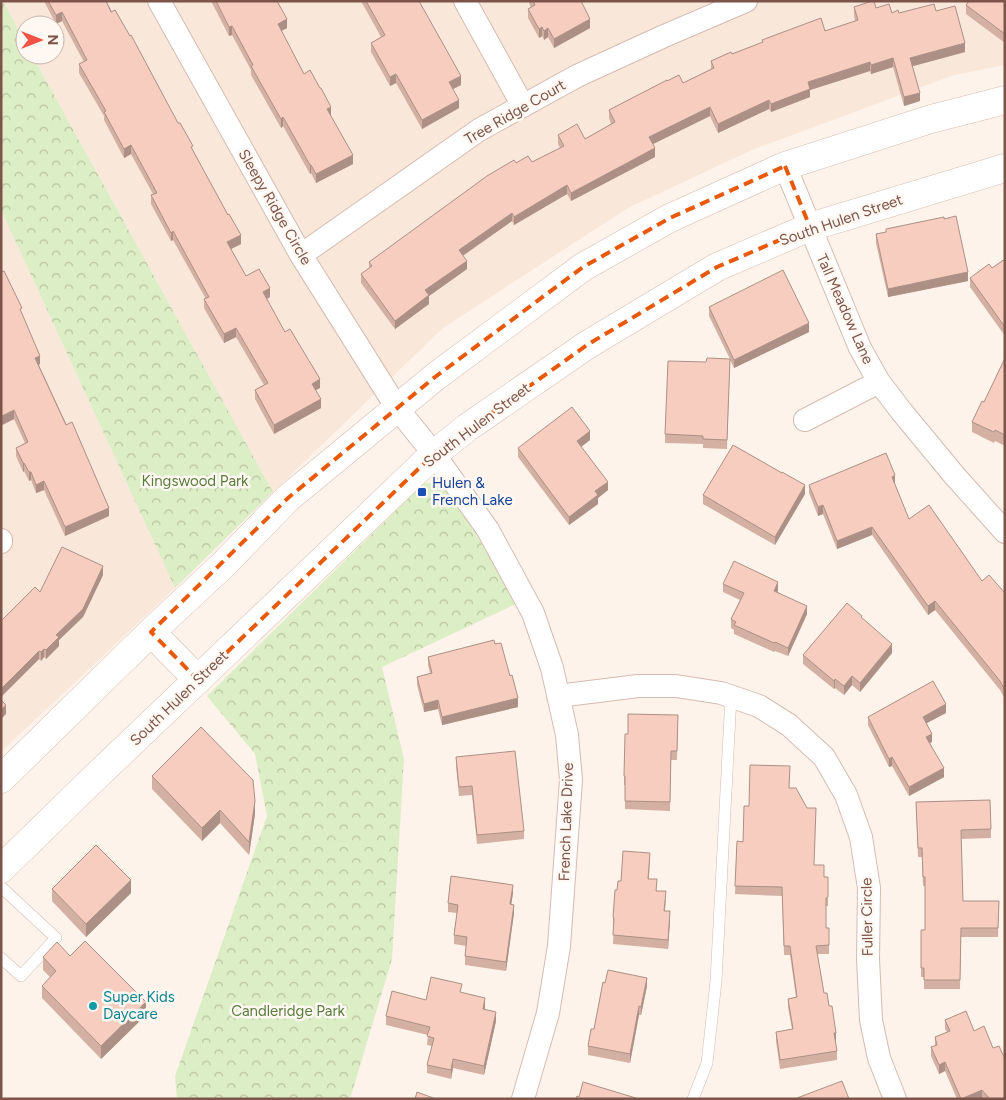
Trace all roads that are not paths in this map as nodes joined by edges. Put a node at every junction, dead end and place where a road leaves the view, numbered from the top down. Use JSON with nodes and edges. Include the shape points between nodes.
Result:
{"nodes":[{"id":1,"x":159,"y":1,"type":"edge"},
{"id":2,"x":465,"y":1,"type":"edge"},
{"id":3,"x":746,"y":1,"type":"edge"},
{"id":4,"x":1005,"y":100,"type":"edge"},
{"id":5,"x":523,"y":106,"type":"junction"},
{"id":6,"x":785,"y":166,"type":"junction"},
{"id":7,"x":1005,"y":168,"type":"edge"},
{"id":8,"x":810,"y":227,"type":"junction"},
{"id":9,"x":301,"y":255,"type":"junction"},
{"id":10,"x":879,"y":382,"type":"junction"},
{"id":11,"x":397,"y":408,"type":"junction"},
{"id":12,"x":805,"y":420,"type":"dead end"},
{"id":13,"x":434,"y":454,"type":"junction"},
{"id":14,"x":1005,"y":532,"type":"edge"},
{"id":15,"x":151,"y":632,"type":"junction"},
{"id":16,"x":198,"y":680,"type":"junction"},
{"id":17,"x":558,"y":696,"type":"junction"},
{"id":18,"x":732,"y":696,"type":"junction"},
{"id":19,"x":1,"y":779,"type":"edge"},
{"id":20,"x":1,"y":869,"type":"edge"},
{"id":21,"x":1,"y":887,"type":"edge"},
{"id":22,"x":1,"y":958,"type":"edge"},
{"id":23,"x":523,"y":1099,"type":"edge"},
{"id":24,"x":693,"y":1099,"type":"edge"},
{"id":25,"x":895,"y":1099,"type":"edge"}],
"edges":[{"from":1,"to":9,"type":"street","name":"Sleepy Ridge Circle"},
{"from":2,"to":5,"type":"street"},
{"from":3,"to":5,"type":"street","name":"Tree Ridge Court","via":[[577,76]]},
{"from":4,"to":6,"type":"main road","via":[[931,119]]},
{"from":5,"to":9,"type":"street","name":"Tree Ridge Court","via":[[479,130]]},
{"from":6,"to":8,"type":"street","name":"Tall Meadow Lane"},
{"from":6,"to":11,"type":"main road","via":[[670,218],[583,267]]},
{"from":7,"to":8,"type":"main road","name":"South Hulen Street"},
{"from":8,"to":10,"type":"street","name":"Tall Meadow Lane","via":[[860,348]]},
{"from":8,"to":13,"type":"main road","name":"South Hulen Street","via":[[717,267],[587,345]]},
{"from":9,"to":11,"type":"street","name":"Sleepy Ridge Circle"},
{"from":10,"to":12,"type":"street"},
{"from":10,"to":14,"type":"street","name":"Tall Meadow Lane"},
{"from":11,"to":13,"type":"street","name":"French Lake Drive"},
{"from":11,"to":15,"type":"main road","via":[[288,498]]},
{"from":13,"to":16,"type":"main road","name":"South Hulen Street"},
{"from":13,"to":17,"type":"street","name":"French Lake Drive","via":[[488,530],[533,613]]},
{"from":15,"to":16,"type":"main road"},
{"from":15,"to":19,"type":"main road"},
{"from":16,"to":20,"type":"main road","name":"South Hulen Street"},
{"from":17,"to":18,"type":"street","name":"Fuller Circle","via":[[638,686],[676,686]]},
{"from":17,"to":23,"type":"street","name":"French Lake Drive","via":[[567,735],[571,780],[560,946],[548,1014]]},
{"from":18,"to":24,"type":"lane","via":[[716,980],[707,1063]]},
{"from":18,"to":25,"type":"street","name":"Fuller Circle","via":[[759,706],[789,725],[824,757],[846,795],[861,837],[869,888],[871,1020],[879,1058]]},
{"from":21,"to":22,"type":"lane","via":[[56,938],[21,976]]}]}
